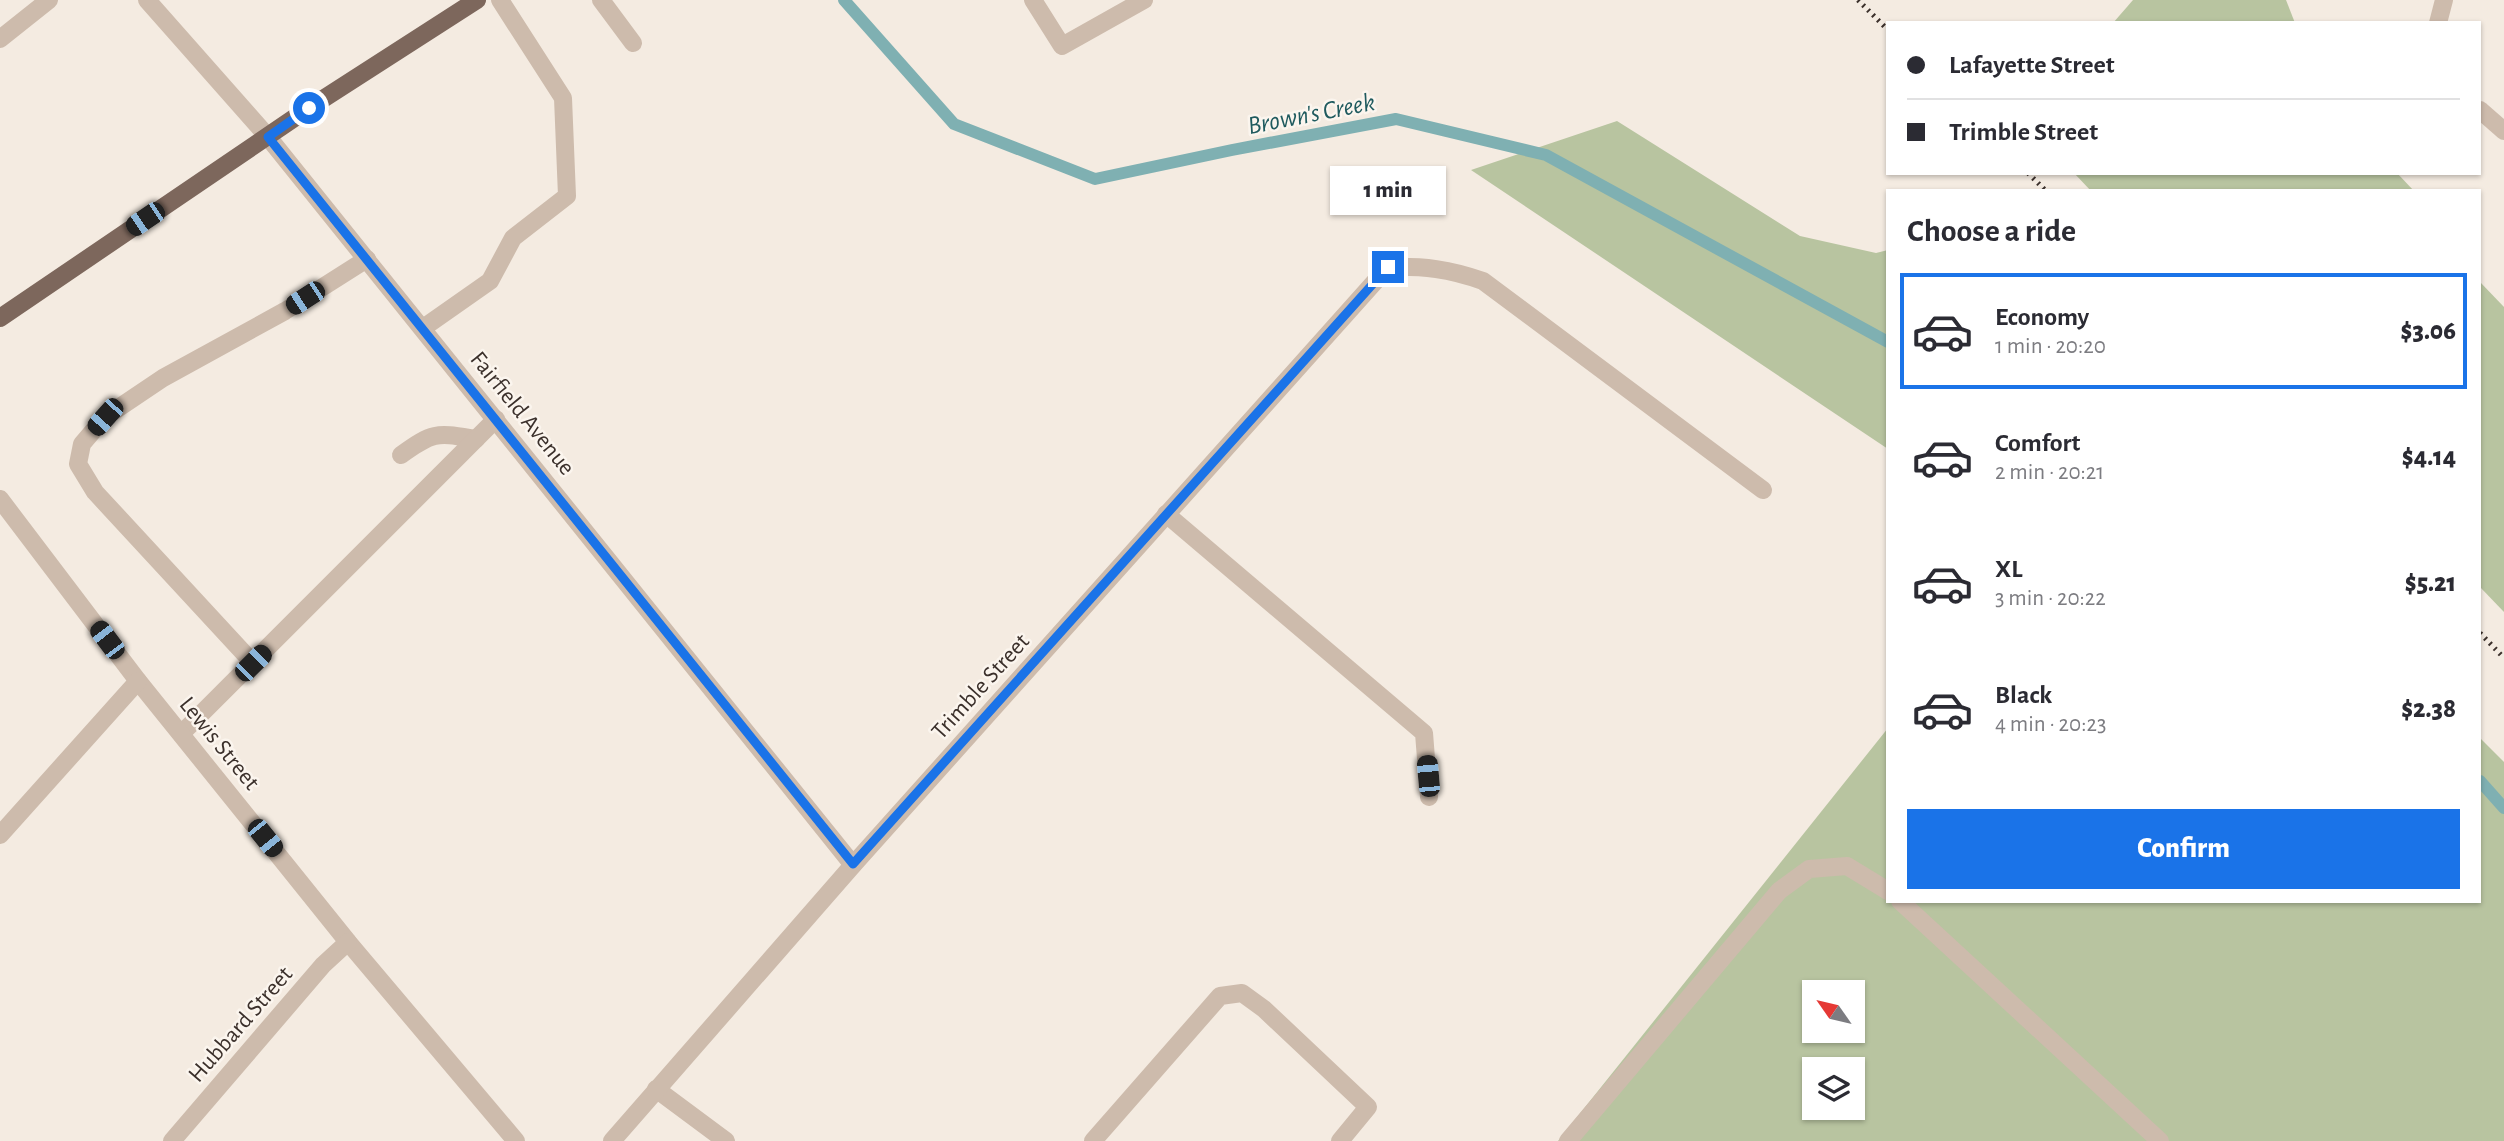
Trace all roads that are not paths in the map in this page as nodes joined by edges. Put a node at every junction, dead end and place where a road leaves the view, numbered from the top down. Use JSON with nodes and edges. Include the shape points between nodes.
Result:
{"nodes":[{"id":1,"x":49,"y":0,"type":"edge"},
{"id":2,"x":147,"y":0,"type":"edge"},
{"id":3,"x":477,"y":0,"type":"edge"},
{"id":4,"x":500,"y":0,"type":"edge"},
{"id":5,"x":601,"y":0,"type":"edge"},
{"id":6,"x":1033,"y":0,"type":"edge"},
{"id":7,"x":1144,"y":0,"type":"edge"},
{"id":8,"x":2444,"y":0,"type":"edge"},
{"id":9,"x":2439,"y":21,"type":"edge"},
{"id":10,"x":0,"y":39,"type":"edge"},
{"id":11,"x":633,"y":43,"type":"dead end"},
{"id":12,"x":2481,"y":111,"type":"edge"},
{"id":13,"x":2504,"y":131,"type":"edge"},
{"id":14,"x":268,"y":137,"type":"junction"},
{"id":15,"x":367,"y":259,"type":"junction"},
{"id":16,"x":0,"y":318,"type":"edge"},
{"id":17,"x":423,"y":328,"type":"junction"},
{"id":18,"x":496,"y":419,"type":"junction"},
{"id":19,"x":476,"y":439,"type":"junction"},
{"id":20,"x":401,"y":455,"type":"dead end"},
{"id":21,"x":1763,"y":490,"type":"dead end"},
{"id":22,"x":0,"y":499,"type":"edge"},
{"id":23,"x":1166,"y":514,"type":"junction"},
{"id":24,"x":253,"y":663,"type":"junction"},
{"id":25,"x":138,"y":681,"type":"junction"},
{"id":26,"x":181,"y":734,"type":"junction"},
{"id":27,"x":1429,"y":797,"type":"dead end"},
{"id":28,"x":0,"y":835,"type":"edge"},
{"id":29,"x":853,"y":864,"type":"junction"},
{"id":30,"x":1886,"y":890,"type":"edge"},
{"id":31,"x":1902,"y":903,"type":"edge"},
{"id":32,"x":348,"y":942,"type":"junction"},
{"id":33,"x":656,"y":1089,"type":"junction"},
{"id":34,"x":172,"y":1141,"type":"edge"},
{"id":35,"x":516,"y":1141,"type":"edge"},
{"id":36,"x":612,"y":1141,"type":"edge"},
{"id":37,"x":726,"y":1141,"type":"edge"},
{"id":38,"x":1093,"y":1141,"type":"edge"},
{"id":39,"x":1339,"y":1141,"type":"edge"},
{"id":40,"x":1568,"y":1141,"type":"edge"},
{"id":41,"x":2160,"y":1141,"type":"edge"}],
"edges":[{"from":1,"to":10,"type":"street"},
{"from":2,"to":14,"type":"street","name":"Fairfield Avenue"},
{"from":3,"to":14,"type":"main road"},
{"from":4,"to":17,"type":"street","via":[[563,98],[567,196],[513,238],[490,281]]},
{"from":5,"to":11,"type":"street"},
{"from":6,"to":7,"type":"street","via":[[1062,46]]},
{"from":8,"to":9,"type":"street"},
{"from":12,"to":13,"type":"street"},
{"from":14,"to":15,"type":"street","name":"Fairfield Avenue"},
{"from":14,"to":16,"type":"main road"},
{"from":15,"to":17,"type":"street","name":"Fairfield Avenue"},
{"from":15,"to":24,"type":"street","via":[[285,312],[163,378],[105,417],[82,443],[78,464],[95,492]]},
{"from":17,"to":18,"type":"street","name":"Fairfield Avenue"},
{"from":18,"to":19,"type":"street"},
{"from":18,"to":29,"type":"street","name":"Fairfield Avenue"},
{"from":19,"to":20,"type":"street","via":[[443,434],[424,438]]},
{"from":19,"to":24,"type":"street"},
{"from":21,"to":23,"type":"street","name":"Trimble Street","via":[[1483,281],[1424,266],[1388,267]]},
{"from":22,"to":25,"type":"street","name":"Lewis Street"},
{"from":23,"to":27,"type":"street","via":[[1424,733]]},
{"from":23,"to":29,"type":"street","name":"Trimble Street"},
{"from":24,"to":26,"type":"street"},
{"from":25,"to":26,"type":"street","name":"Lewis Street"},
{"from":25,"to":28,"type":"street"},
{"from":26,"to":32,"type":"street","name":"Lewis Street"},
{"from":29,"to":33,"type":"street","name":"Trimble Street"},
{"from":30,"to":40,"type":"street","via":[[1847,866],[1809,869],[1779,891]]},
{"from":31,"to":41,"type":"street"},
{"from":32,"to":34,"type":"street","name":"Hubbard Street"},
{"from":32,"to":35,"type":"street","name":"Lewis Street"},
{"from":33,"to":36,"type":"street","name":"Trimble Street"},
{"from":33,"to":37,"type":"street"},
{"from":38,"to":39,"type":"street","via":[[1220,996],[1242,993],[1368,1107]]}]}
